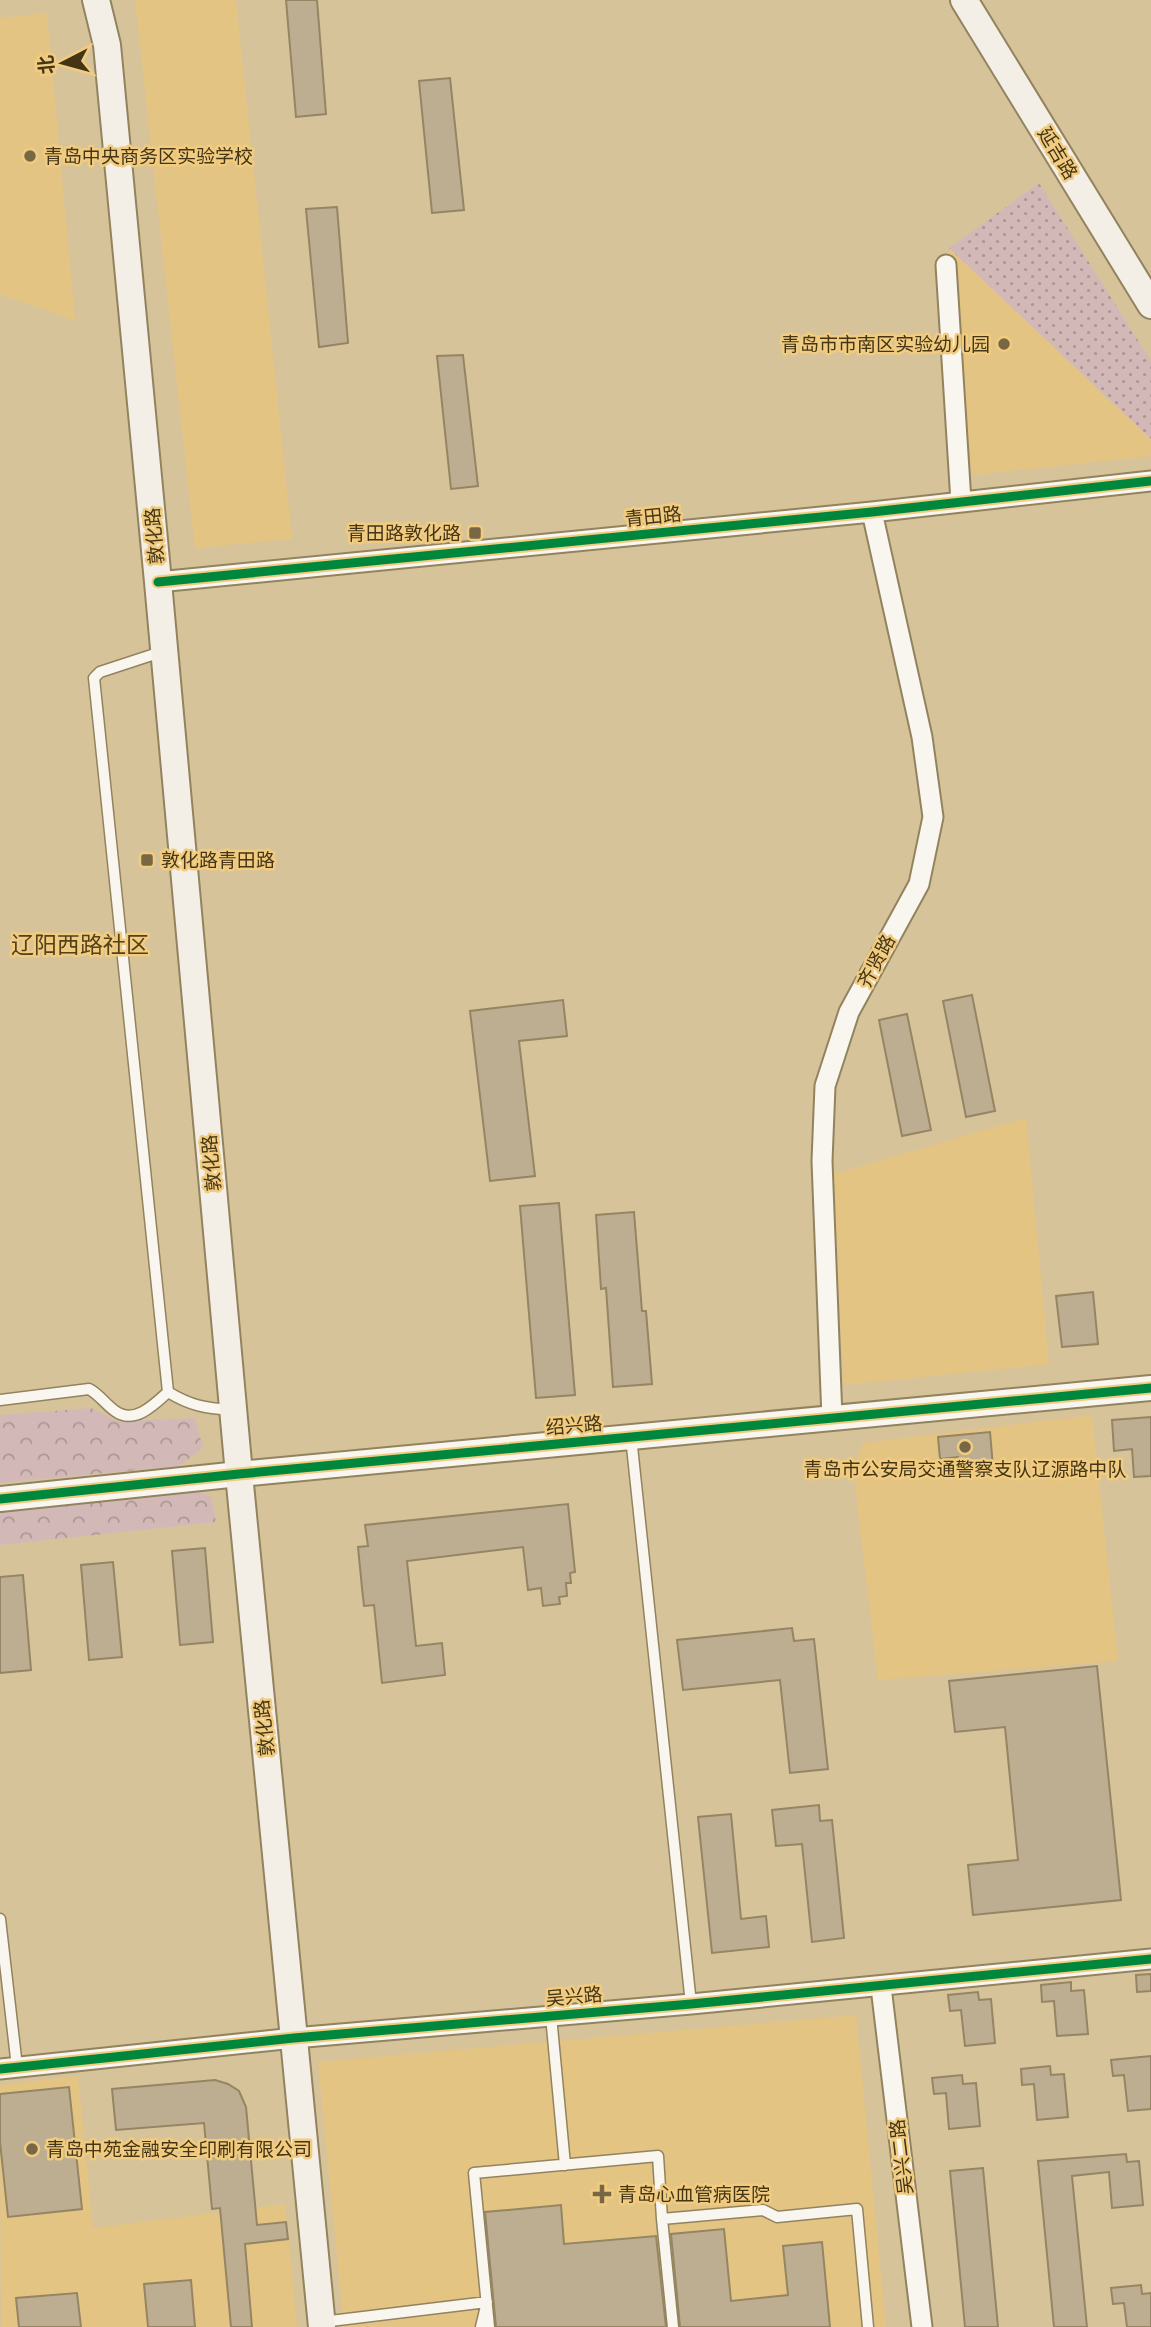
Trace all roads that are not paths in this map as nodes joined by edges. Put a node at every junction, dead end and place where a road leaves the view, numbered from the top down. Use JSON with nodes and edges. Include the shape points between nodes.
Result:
{"nodes":[{"id":1,"x":96,"y":0,"type":"edge"},
{"id":2,"x":964,"y":0,"type":"edge"},
{"id":3,"x":946,"y":265,"type":"dead end"},
{"id":4,"x":1151,"y":305,"type":"edge"},
{"id":5,"x":1151,"y":481,"type":"edge"},
{"id":6,"x":961,"y":502,"type":"junction"},
{"id":7,"x":872,"y":512,"type":"junction"},
{"id":8,"x":158,"y":582,"type":"junction"},
{"id":9,"x":164,"y":651,"type":"junction"},
{"id":10,"x":1151,"y":1388,"type":"edge"},
{"id":11,"x":167,"y":1392,"type":"junction"},
{"id":12,"x":0,"y":1400,"type":"edge"},
{"id":13,"x":233,"y":1410,"type":"junction"},
{"id":14,"x":832,"y":1418,"type":"junction"},
{"id":15,"x":631,"y":1437,"type":"junction"},
{"id":16,"x":239,"y":1474,"type":"junction"},
{"id":17,"x":0,"y":1499,"type":"edge"},
{"id":18,"x":0,"y":1919,"type":"edge"},
{"id":19,"x":1151,"y":1959,"type":"edge"},
{"id":20,"x":881,"y":1987,"type":"junction"},
{"id":21,"x":691,"y":2004,"type":"junction"},
{"id":22,"x":551,"y":2016,"type":"junction"},
{"id":23,"x":294,"y":2038,"type":"junction"},
{"id":24,"x":8,"y":2068,"type":"edge"},
{"id":25,"x":565,"y":2165,"type":"junction"},
{"id":26,"x":663,"y":2219,"type":"junction"},
{"id":27,"x":487,"y":2302,"type":"junction"},
{"id":28,"x":322,"y":2324,"type":"edge"},
{"id":29,"x":481,"y":2327,"type":"edge"},
{"id":30,"x":489,"y":2327,"type":"edge"},
{"id":31,"x":673,"y":2327,"type":"edge"},
{"id":32,"x":868,"y":2327,"type":"edge"},
{"id":33,"x":922,"y":2327,"type":"edge"}],
"edges":[{"from":1,"to":8,"type":"main road","name":"敦化路","via":[[107,46]]},
{"from":2,"to":4,"type":"main road","name":"延吉路"},
{"from":3,"to":6,"type":"street"},
{"from":5,"to":6,"type":"street","name":"青田路"},
{"from":6,"to":7,"type":"street","name":"青田路"},
{"from":7,"to":8,"type":"street","name":"青田路"},
{"from":7,"to":14,"type":"street","name":"齐贤路","via":[[922,737],[933,817],[919,884],[849,1012],[825,1086],[822,1161]]},
{"from":8,"to":9,"type":"main road","name":"敦化路"},
{"from":9,"to":11,"type":"lane","via":[[100,671],[94,678]]},
{"from":9,"to":13,"type":"main road","name":"敦化路"},
{"from":10,"to":14,"type":"street","name":"绍兴路"},
{"from":11,"to":12,"type":"lane","via":[[152,1407],[130,1415],[114,1410],[89,1390]]},
{"from":11,"to":13,"type":"lane","via":[[201,1408]]},
{"from":13,"to":16,"type":"main road","name":"敦化路"},
{"from":14,"to":15,"type":"street","name":"绍兴路"},
{"from":15,"to":16,"type":"street","name":"绍兴路"},
{"from":15,"to":21,"type":"lane"},
{"from":16,"to":17,"type":"street","name":"绍兴路"},
{"from":16,"to":23,"type":"main road","name":"敦化路"},
{"from":18,"to":24,"type":"lane"},
{"from":19,"to":20,"type":"street","name":"吴兴路"},
{"from":20,"to":21,"type":"street","name":"吴兴路"},
{"from":20,"to":33,"type":"street","name":"吴兴二路"},
{"from":21,"to":22,"type":"street","name":"吴兴路"},
{"from":22,"to":23,"type":"street","name":"吴兴路"},
{"from":22,"to":25,"type":"lane"},
{"from":23,"to":24,"type":"street","name":"吴兴路"},
{"from":23,"to":28,"type":"main road","name":"敦化路"},
{"from":25,"to":26,"type":"lane","via":[[658,2156]]},
{"from":25,"to":27,"type":"lane","via":[[474,2173]]},
{"from":26,"to":31,"type":"lane"},
{"from":26,"to":32,"type":"lane","via":[[763,2210],[777,2217],[857,2208]]},
{"from":27,"to":28,"type":"lane"},
{"from":27,"to":29,"type":"lane"},
{"from":27,"to":30,"type":"lane"}]}
